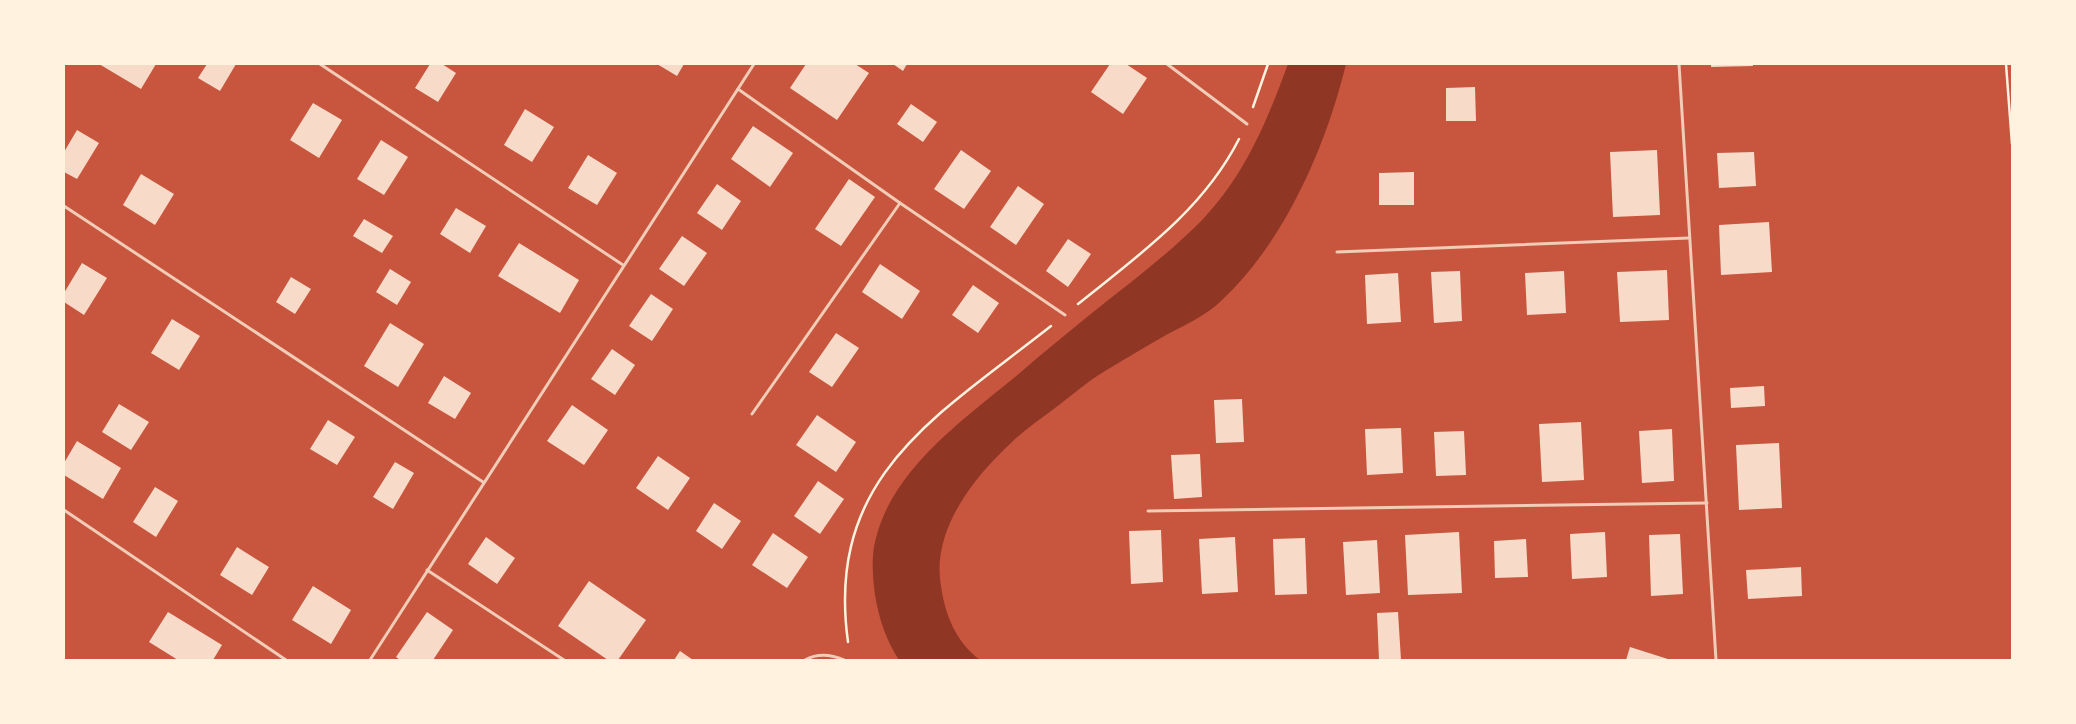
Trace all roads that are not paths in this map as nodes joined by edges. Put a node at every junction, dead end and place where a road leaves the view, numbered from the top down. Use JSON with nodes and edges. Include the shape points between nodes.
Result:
{"nodes":[{"id":1,"x":320,"y":64,"type":"edge"},
{"id":2,"x":754,"y":64,"type":"edge"},
{"id":3,"x":1167,"y":64,"type":"edge"},
{"id":4,"x":1679,"y":64,"type":"edge"},
{"id":5,"x":738,"y":89,"type":"junction"},
{"id":6,"x":1247,"y":124,"type":"road end"},
{"id":7,"x":900,"y":203,"type":"junction"},
{"id":8,"x":64,"y":206,"type":"edge"},
{"id":9,"x":1689,"y":238,"type":"junction"},
{"id":10,"x":1337,"y":252,"type":"dead end"},
{"id":11,"x":623,"y":265,"type":"junction"},
{"id":12,"x":1065,"y":315,"type":"road end"},
{"id":13,"x":752,"y":414,"type":"dead end"},
{"id":14,"x":483,"y":482,"type":"junction"},
{"id":15,"x":1707,"y":503,"type":"junction"},
{"id":16,"x":64,"y":510,"type":"edge"},
{"id":17,"x":1148,"y":511,"type":"dead end"},
{"id":18,"x":427,"y":570,"type":"junction"},
{"id":19,"x":286,"y":660,"type":"edge"},
{"id":20,"x":370,"y":660,"type":"edge"},
{"id":21,"x":564,"y":660,"type":"edge"},
{"id":22,"x":805,"y":660,"type":"edge"},
{"id":23,"x":844,"y":660,"type":"edge"},
{"id":24,"x":1716,"y":660,"type":"edge"}],
"edges":[{"from":1,"to":11,"type":"lane"},
{"from":2,"to":5,"type":"lane"},
{"from":3,"to":6,"type":"lane"},
{"from":4,"to":9,"type":"lane"},
{"from":5,"to":7,"type":"lane"},
{"from":5,"to":11,"type":"lane"},
{"from":7,"to":12,"type":"lane"},
{"from":7,"to":13,"type":"lane"},
{"from":8,"to":14,"type":"lane"},
{"from":9,"to":10,"type":"lane"},
{"from":9,"to":15,"type":"lane"},
{"from":11,"to":14,"type":"lane"},
{"from":14,"to":18,"type":"lane"},
{"from":15,"to":17,"type":"lane"},
{"from":15,"to":24,"type":"lane"},
{"from":16,"to":19,"type":"lane"},
{"from":18,"to":20,"type":"lane"},
{"from":18,"to":21,"type":"lane"},
{"from":22,"to":23,"type":"lane","via":[[826,655]]}]}
